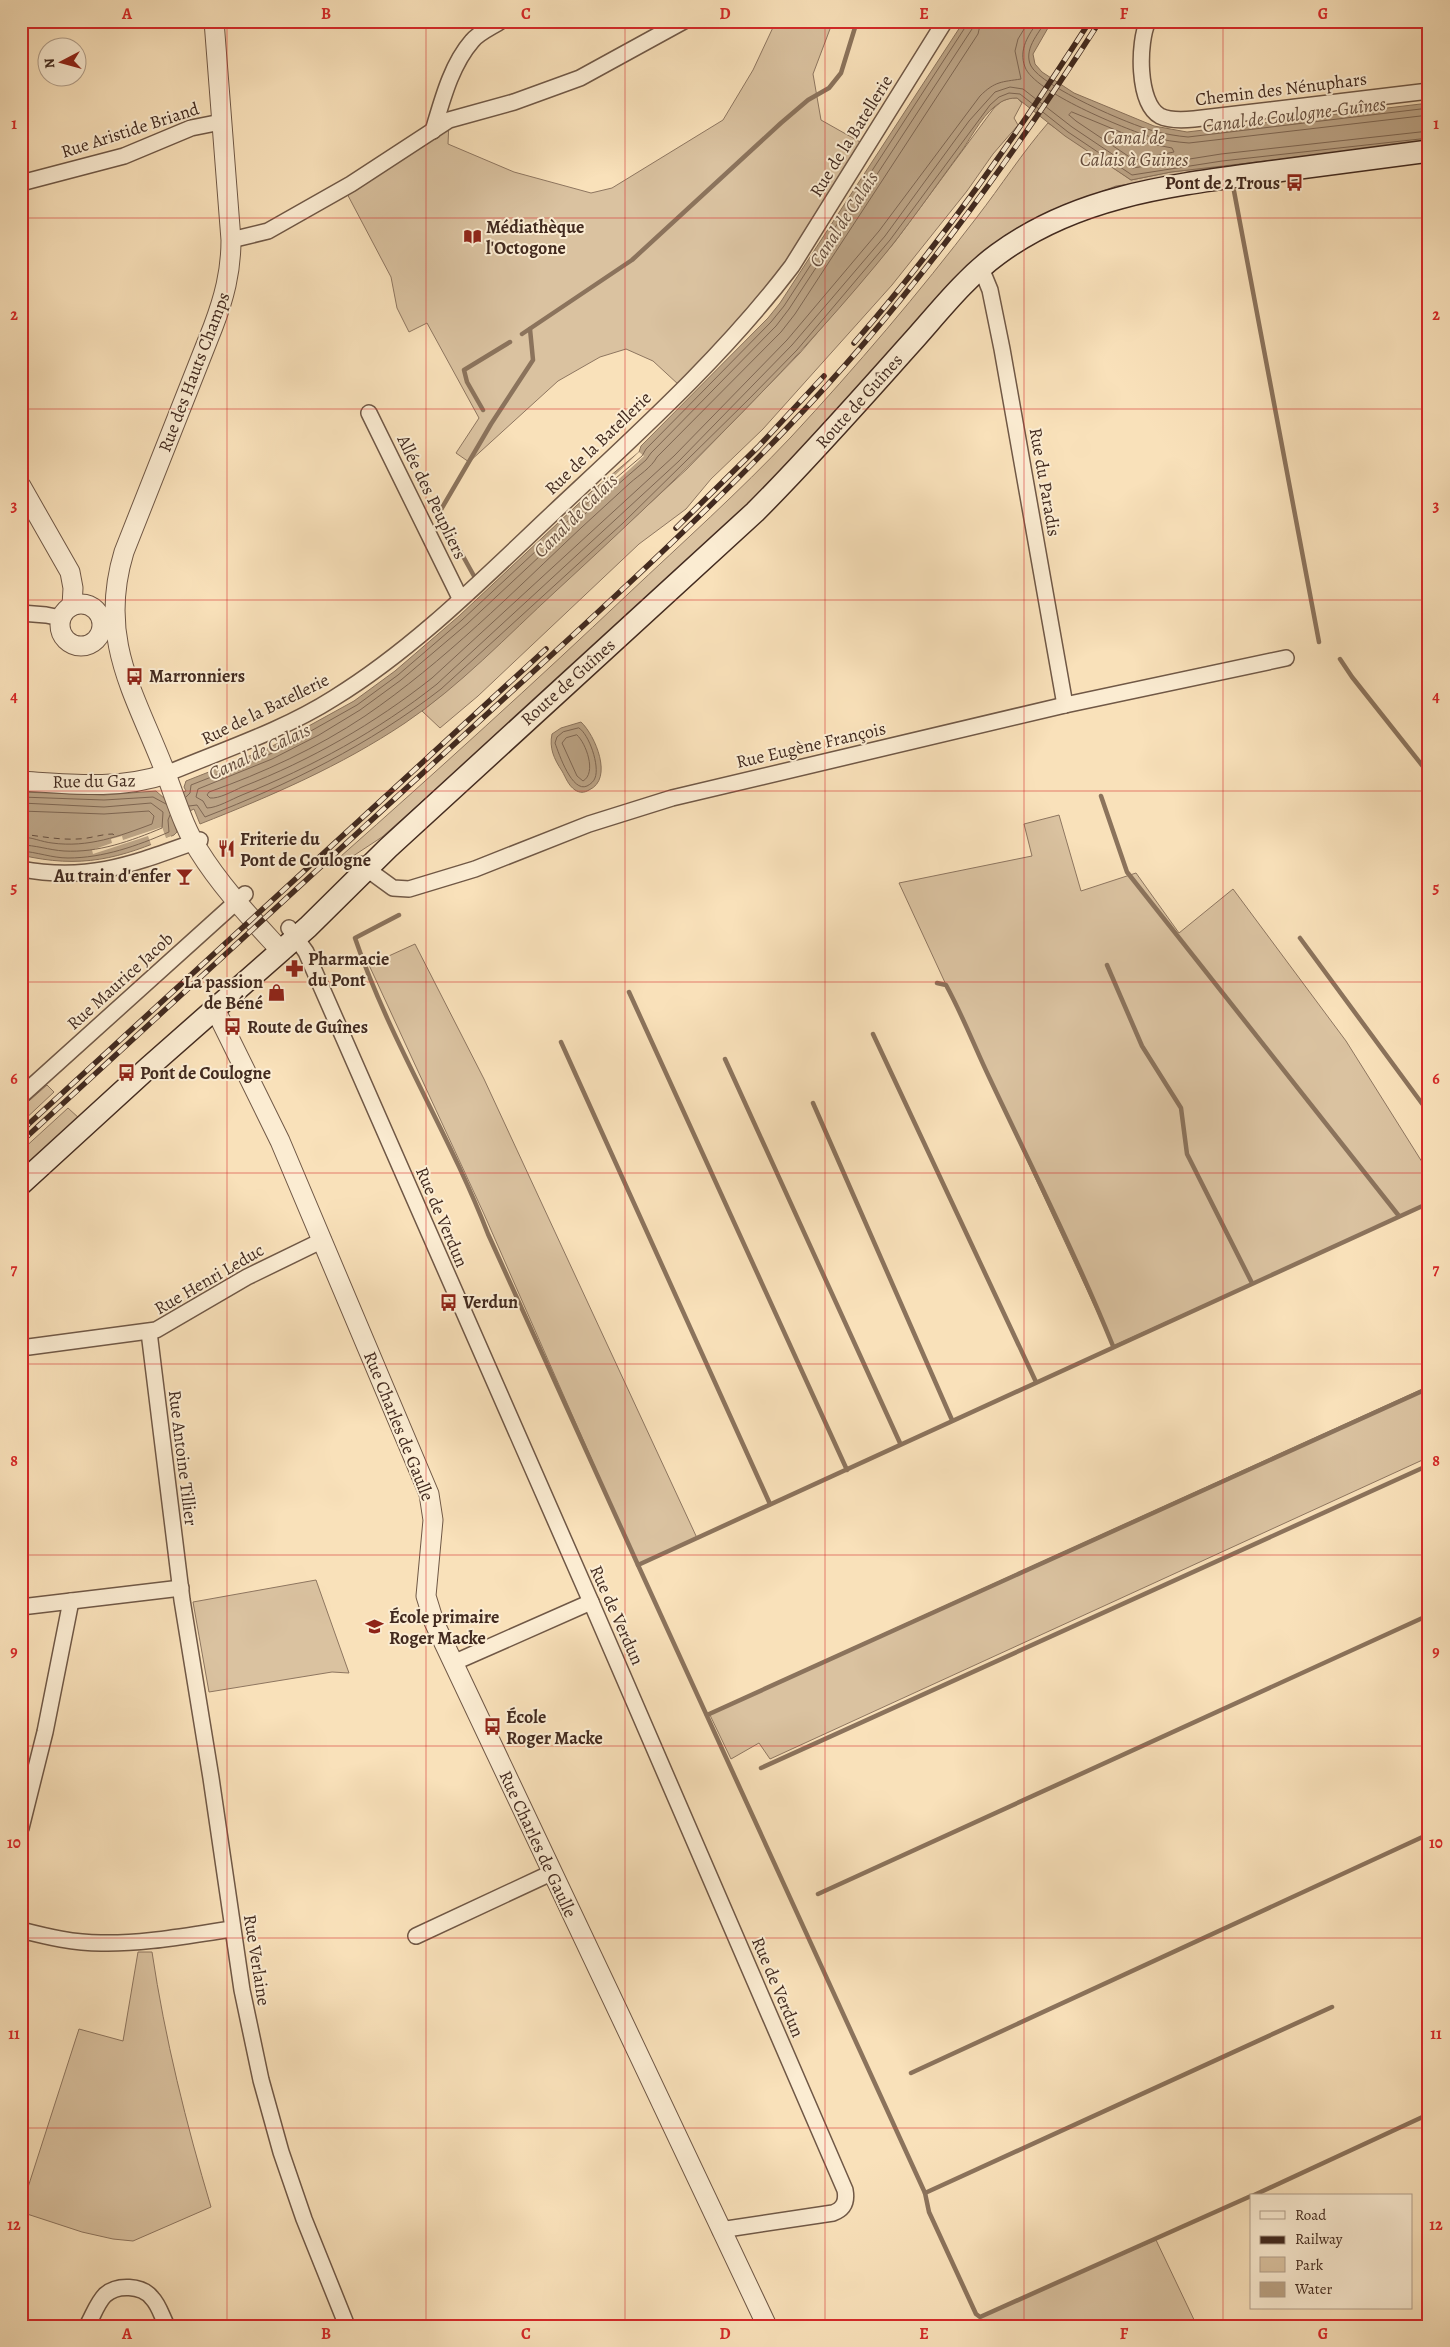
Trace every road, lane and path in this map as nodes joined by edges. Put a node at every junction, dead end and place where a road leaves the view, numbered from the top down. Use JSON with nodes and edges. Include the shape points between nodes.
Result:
{"nodes":[{"id":1,"x":214,"y":21,"type":"edge"},
{"id":2,"x":501,"y":21,"type":"edge"},
{"id":3,"x":684,"y":21,"type":"edge"},
{"id":4,"x":945,"y":21,"type":"edge"},
{"id":5,"x":1148,"y":21,"type":"edge"},
{"id":6,"x":1429,"y":91,"type":"edge"},
{"id":7,"x":221,"y":122,"type":"junction"},
{"id":8,"x":433,"y":131,"type":"junction"},
{"id":9,"x":1429,"y":151,"type":"edge"},
{"id":10,"x":21,"y":183,"type":"edge"},
{"id":11,"x":231,"y":240,"type":"junction"},
{"id":12,"x":981,"y":268,"type":"junction"},
{"id":13,"x":369,"y":413,"type":"dead end"},
{"id":14,"x":21,"y":486,"type":"edge"},
{"id":15,"x":120,"y":567,"type":"junction"},
{"id":16,"x":460,"y":598,"type":"junction"},
{"id":17,"x":66,"y":612,"type":"junction"},
{"id":18,"x":21,"y":613,"type":"edge"},
{"id":19,"x":102,"y":621,"type":"junction"},
{"id":20,"x":96,"y":639,"type":"junction"},
{"id":21,"x":1286,"y":658,"type":"dead end"},
{"id":22,"x":123,"y":668,"type":"junction"},
{"id":23,"x":1065,"y":706,"type":"junction"},
{"id":24,"x":168,"y":780,"type":"junction"},
{"id":25,"x":21,"y":781,"type":"edge"},
{"id":26,"x":193,"y":836,"type":"junction"},
{"id":27,"x":364,"y":867,"type":"junction"},
{"id":28,"x":21,"y":868,"type":"edge"},
{"id":29,"x":240,"y":897,"type":"junction"},
{"id":30,"x":285,"y":939,"type":"junction"},
{"id":31,"x":215,"y":1009,"type":"junction"},
{"id":32,"x":149,"y":1067,"type":"junction"},
{"id":33,"x":21,"y":1096,"type":"edge"},
{"id":34,"x":21,"y":1184,"type":"edge"},
{"id":35,"x":323,"y":1240,"type":"junction"},
{"id":36,"x":149,"y":1332,"type":"junction"},
{"id":37,"x":21,"y":1348,"type":"edge"},
{"id":38,"x":181,"y":1588,"type":"junction"},
{"id":39,"x":71,"y":1601,"type":"junction"},
{"id":40,"x":591,"y":1602,"type":"junction"},
{"id":41,"x":21,"y":1607,"type":"edge"},
{"id":42,"x":453,"y":1663,"type":"junction"},
{"id":43,"x":21,"y":1828,"type":"edge"},
{"id":44,"x":551,"y":1872,"type":"junction"},
{"id":45,"x":232,"y":1929,"type":"junction"},
{"id":46,"x":21,"y":1930,"type":"edge"},
{"id":47,"x":416,"y":1936,"type":"dead end"},
{"id":48,"x":720,"y":2230,"type":"junction"},
{"id":49,"x":88,"y":2326,"type":"edge"},
{"id":50,"x":167,"y":2326,"type":"edge"},
{"id":51,"x":347,"y":2326,"type":"edge"},
{"id":52,"x":767,"y":2326,"type":"edge"}],
"edges":[{"from":1,"to":7,"type":"street","name":"Rue des Hauts Champs"},
{"from":2,"to":8,"type":"street","via":[[472,39],[447,87]]},
{"from":3,"to":8,"type":"street","via":[[580,78],[514,102],[449,120]]},
{"from":4,"to":16,"type":"street","name":"Rue de la Batellerie","via":[[808,243],[771,294],[634,436]]},
{"from":5,"to":6,"type":"street","name":"Chemin des Nénuphars","via":[[1140,53],[1148,98],[1160,116],[1187,119]]},
{"from":7,"to":10,"type":"street","name":"Rue Aristide Briand","via":[[191,128],[124,156]]},
{"from":7,"to":11,"type":"street","name":"Rue des Hauts Champs"},
{"from":8,"to":11,"type":"street","via":[[351,184],[268,231]]},
{"from":9,"to":12,"type":"main road","name":"Route de Guînes","via":[[1200,181],[1125,195],[1051,223],[1007,248]]},
{"from":11,"to":15,"type":"street","name":"Rue des Hauts Champs","via":[[230,267],[220,310],[132,529]]},
{"from":12,"to":23,"type":"street","name":"Rue du Paradis","via":[[997,322]]},
{"from":12,"to":27,"type":"main road","name":"Route de Guînes","via":[[755,512]]},
{"from":13,"to":16,"type":"street","name":"Allée des Peupliers"},
{"from":14,"to":17,"type":"street","via":[[70,572],[73,588]]},
{"from":15,"to":19,"type":"street","name":"Rue des Hauts Champs","via":[[105,603]]},
{"from":15,"to":22,"type":"street","name":"Rue des Hauts Champs","via":[[114,616]]},
{"from":16,"to":24,"type":"street","name":"Rue de la Batellerie","via":[[373,672],[333,699]]},
{"from":17,"to":18,"type":"street","via":[[46,615]]},
{"from":17,"to":19,"type":"street","via":[[82,604],[97,611]]},
{"from":17,"to":20,"type":"street","via":[[60,632],[69,642],[85,646]]},
{"from":19,"to":20,"type":"street"},
{"from":20,"to":22,"type":"street"},
{"from":21,"to":23,"type":"street","name":"Rue Eugène François"},
{"from":22,"to":24,"type":"street","name":"Rue des Hauts Champs"},
{"from":23,"to":27,"type":"street","name":"Rue Eugène François","via":[[659,802],[589,824],[475,869],[409,889],[393,888]]},
{"from":24,"to":25,"type":"street","name":"Rue du Gaz","via":[[100,784]]},
{"from":24,"to":26,"type":"street"},
{"from":26,"to":28,"type":"street","via":[[133,864],[101,871],[58,874]]},
{"from":26,"to":29,"type":"street"},
{"from":27,"to":30,"type":"main road","name":"Route de Guînes","via":[[338,880]]},
{"from":29,"to":30,"type":"street"},
{"from":29,"to":33,"type":"street","name":"Rue Maurice Jacob"},
{"from":30,"to":31,"type":"main road"},
{"from":30,"to":32,"type":"main road","via":[[182,1022]]},
{"from":30,"to":40,"type":"street","name":"Rue de Verdun","via":[[314,970]]},
{"from":31,"to":32,"type":"main road"},
{"from":31,"to":35,"type":"street","name":"Rue Charles de Gaulle","via":[[274,1127]]},
{"from":32,"to":34,"type":"main road"},
{"from":35,"to":36,"type":"street","name":"Rue Henri Leduc","via":[[247,1277],[162,1328]]},
{"from":35,"to":42,"type":"street","name":"Rue Charles de Gaulle","via":[[432,1502],[426,1596],[431,1616]]},
{"from":36,"to":37,"type":"street","name":"Rue Henri Leduc"},
{"from":36,"to":38,"type":"street","name":"Rue Antoine Tillier"},
{"from":38,"to":39,"type":"street"},
{"from":38,"to":45,"type":"street","name":"Rue Verlaine","via":[[212,1778]]},
{"from":39,"to":41,"type":"street"},
{"from":39,"to":43,"type":"street","via":[[45,1732]]},
{"from":40,"to":42,"type":"street"},
{"from":40,"to":48,"type":"street","name":"Rue de Verdun","via":[[845,2190],[842,2208],[833,2213]]},
{"from":42,"to":44,"type":"street","name":"Rue Charles de Gaulle"},
{"from":44,"to":47,"type":"street"},
{"from":44,"to":48,"type":"street","name":"Rue Charles de Gaulle"},
{"from":45,"to":46,"type":"street","via":[[108,1943],[65,1940]]},
{"from":45,"to":51,"type":"street","name":"Rue Verlaine","via":[[250,2033],[277,2138],[304,2219]]},
{"from":48,"to":52,"type":"street","name":"Rue Charles de Gaulle"},
{"from":49,"to":50,"type":"street","via":[[105,2296],[114,2290],[129,2288],[141,2290],[152,2298]]}]}
